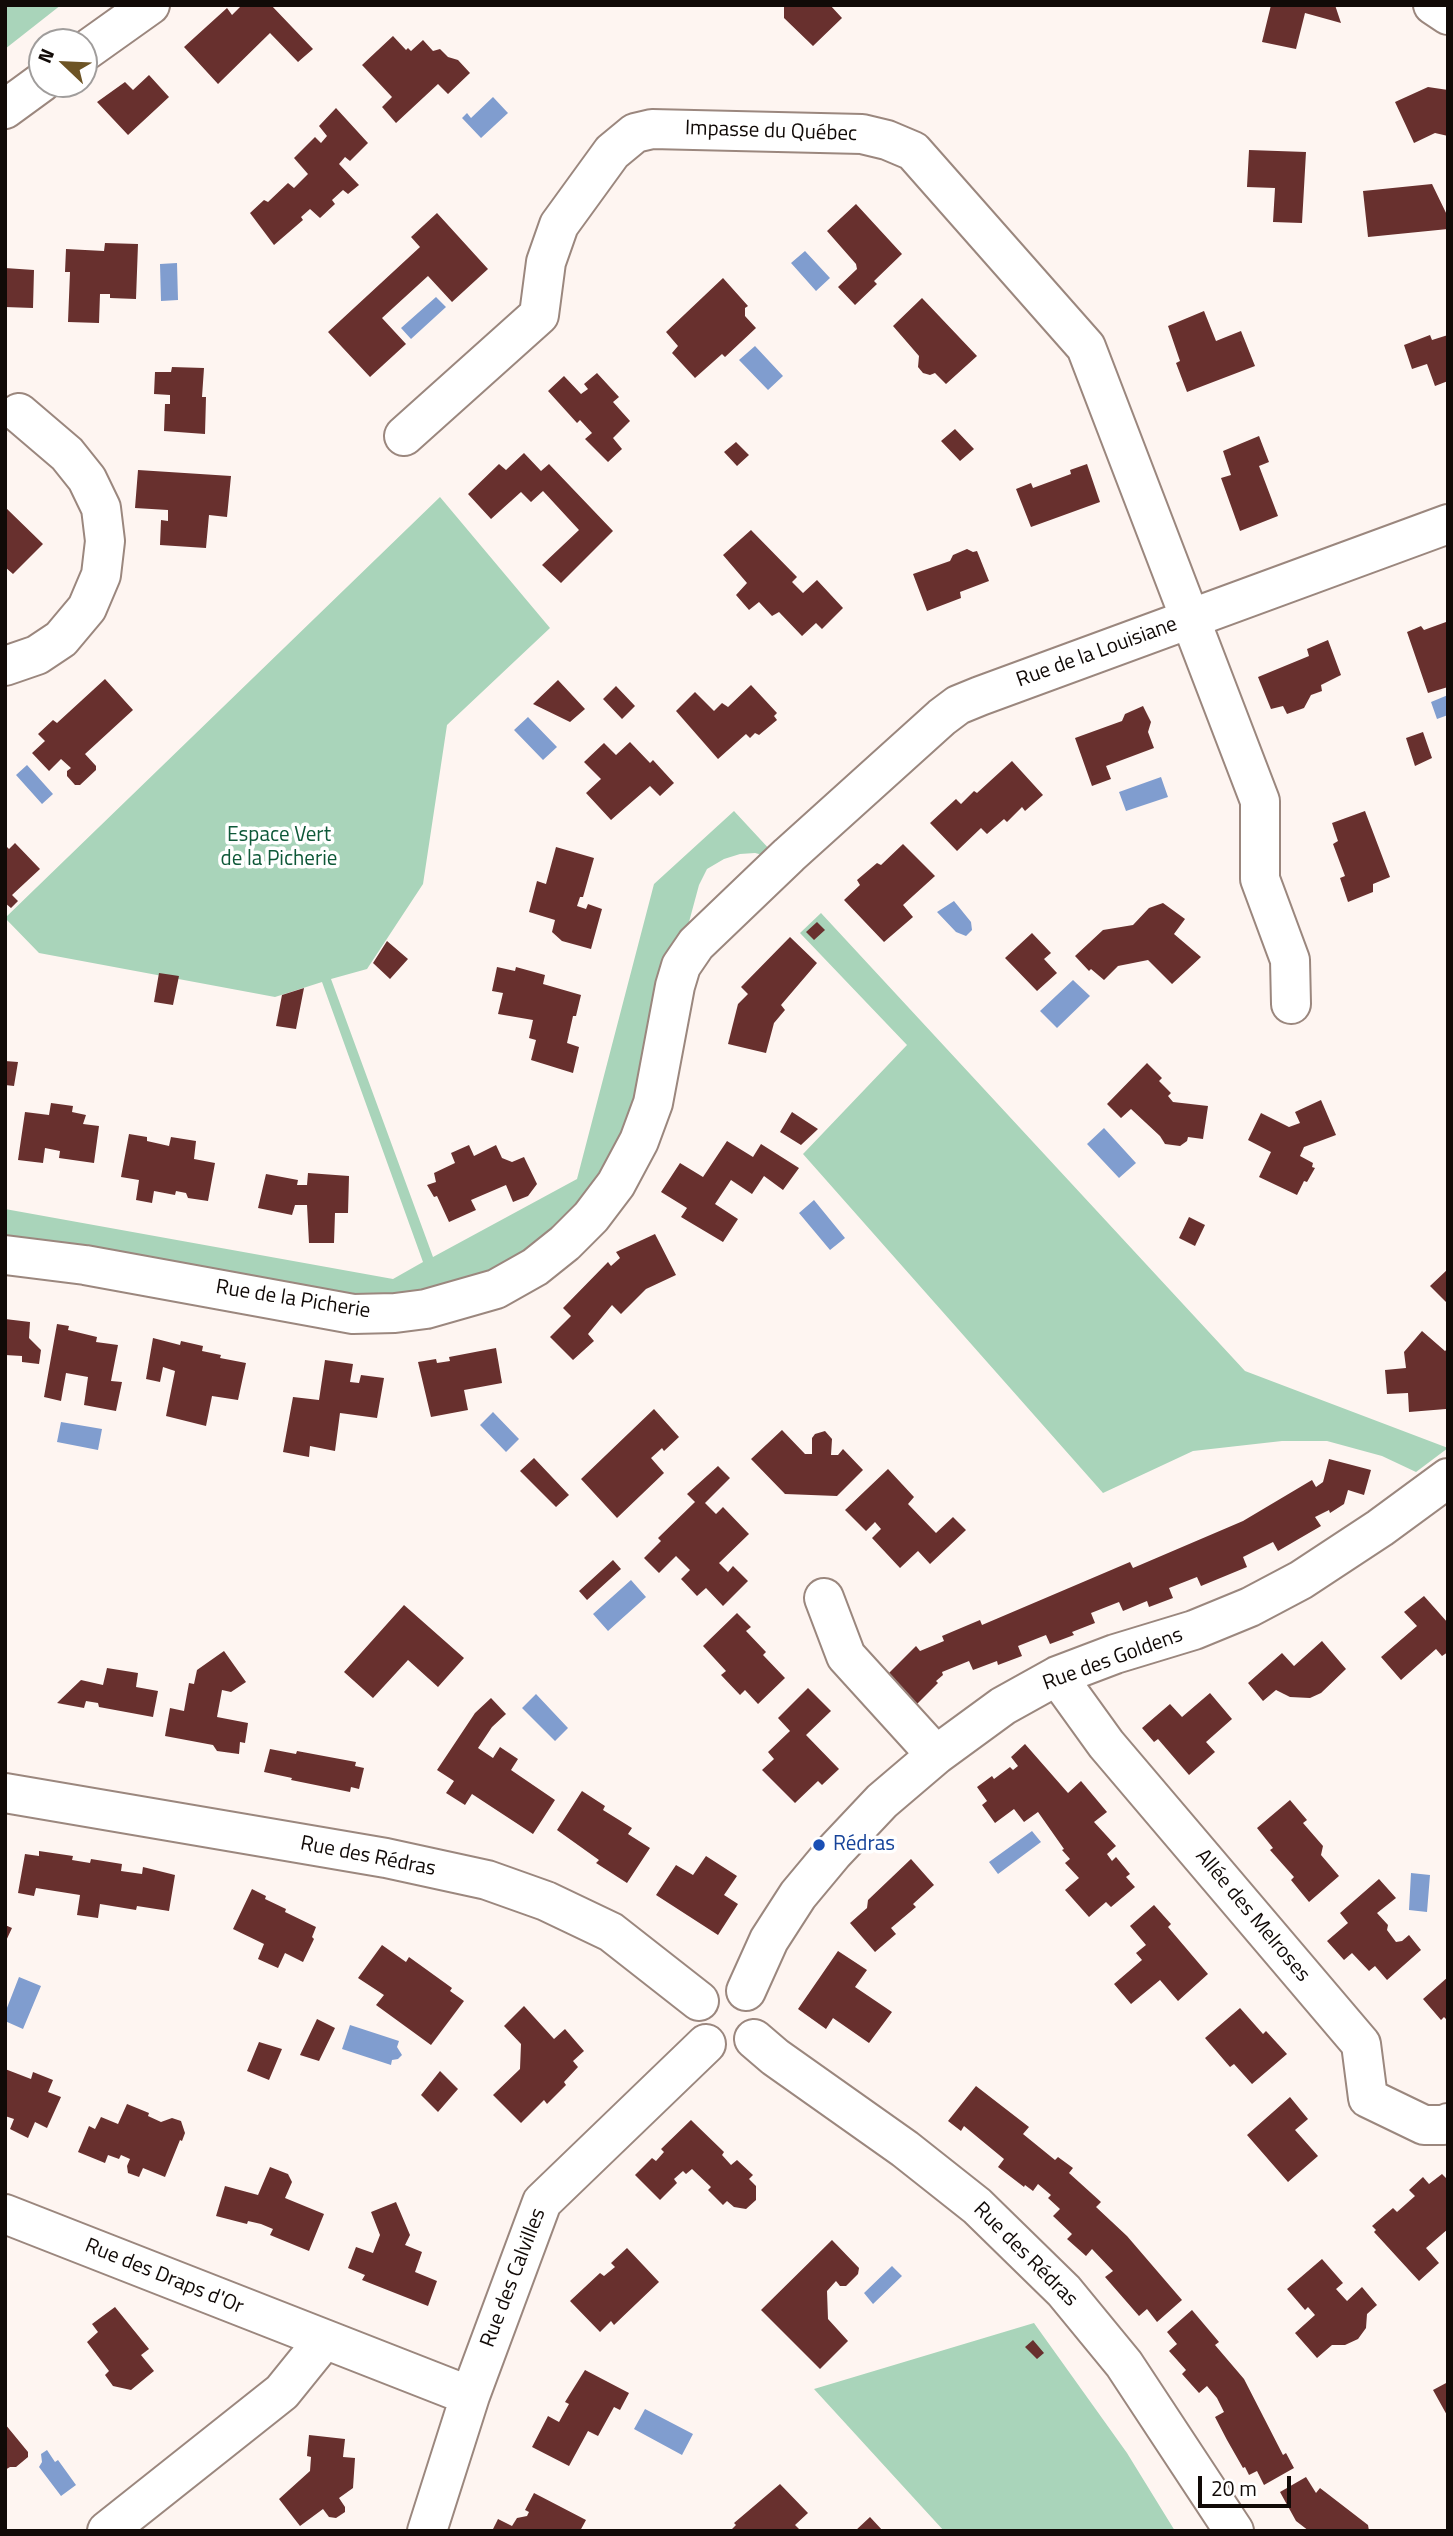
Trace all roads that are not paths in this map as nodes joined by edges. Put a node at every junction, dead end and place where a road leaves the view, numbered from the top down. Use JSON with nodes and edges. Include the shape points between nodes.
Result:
{"nodes":[{"id":1,"x":150,"y":5,"type":"edge"},
{"id":2,"x":1433,"y":5,"type":"edge"},
{"id":3,"x":1448,"y":15,"type":"edge"},
{"id":4,"x":98,"y":42,"type":"edge"},
{"id":5,"x":28,"y":92,"type":"edge"},
{"id":6,"x":5,"y":109,"type":"edge"},
{"id":7,"x":19,"y":413,"type":"dead end"},
{"id":8,"x":404,"y":436,"type":"dead end"},
{"id":9,"x":1448,"y":524,"type":"edge"},
{"id":10,"x":1191,"y":619,"type":"junction"},
{"id":11,"x":5,"y":666,"type":"edge"},
{"id":12,"x":789,"y":855,"type":"joint"},
{"id":13,"x":1291,"y":1004,"type":"dead end"},
{"id":14,"x":5,"y":1255,"type":"edge"},
{"id":15,"x":1448,"y":1478,"type":"edge"},
{"id":16,"x":824,"y":1598,"type":"dead end"},
{"id":17,"x":1057,"y":1676,"type":"junction"},
{"id":18,"x":936,"y":1755,"type":"junction"},
{"id":19,"x":5,"y":1793,"type":"edge"},
{"id":20,"x":746,"y":1991,"type":"junction"},
{"id":21,"x":699,"y":2001,"type":"junction"},
{"id":22,"x":754,"y":2039,"type":"junction"},
{"id":23,"x":706,"y":2044,"type":"junction"},
{"id":24,"x":1448,"y":2123,"type":"edge"},
{"id":25,"x":5,"y":2214,"type":"edge"},
{"id":26,"x":324,"y":2340,"type":"junction"},
{"id":27,"x":470,"y":2396,"type":"junction"},
{"id":28,"x":107,"y":2531,"type":"edge"},
{"id":29,"x":427,"y":2531,"type":"edge"},
{"id":30,"x":1234,"y":2531,"type":"edge"}],
"edges":[{"from":1,"to":4,"type":"street"},
{"from":2,"to":3,"type":"street"},
{"from":5,"to":6,"type":"street"},
{"from":7,"to":11,"type":"street","via":[[67,454],[87,479],[101,509],[105,541],[102,575],[87,608],[61,639],[37,655]]},
{"from":8,"to":10,"type":"street","name":"Impasse du Québec","via":[[539,315],[546,262],[559,225],[612,152],[635,133],[652,129],[875,137],[913,151],[1086,347]]},
{"from":9,"to":10,"type":"street","name":"Rue de la Louisiane"},
{"from":10,"to":12,"type":"street","name":"Rue de la Louisiane","via":[[958,705]]},
{"from":10,"to":13,"type":"street","name":"Impasse du Québec","via":[[1260,801],[1260,879],[1290,960]]},
{"from":12,"to":14,"type":"street","name":"Rue de la Picherie","via":[[696,944],[681,966],[653,1103],[616,1184],[565,1243],[496,1289],[426,1309],[353,1314],[112,1269]]},
{"from":15,"to":17,"type":"street","name":"Rue des Goldens","via":[[1312,1572],[1250,1606]]},
{"from":16,"to":18,"type":"street","via":[[846,1656]]},
{"from":17,"to":18,"type":"street","name":"Rue des Goldens","via":[[1003,1706]]},
{"from":17,"to":24,"type":"street","name":"Allée des Melroses","via":[[1106,1744],[1361,2044],[1368,2098],[1424,2125]]},
{"from":18,"to":20,"type":"street","name":"Rue des Goldens","via":[[882,1801],[798,1895],[769,1940]]},
{"from":19,"to":21,"type":"street","name":"Rue des Rédras","via":[[386,1858],[487,1880],[611,1932]]},
{"from":20,"to":21,"type":"street","via":[[726,1986],[706,1993]]},
{"from":20,"to":22,"type":"street","via":[[761,2018]]},
{"from":21,"to":23,"type":"street","via":[[696,2029]]},
{"from":22,"to":23,"type":"street","via":[[736,2051],[715,2050]]},
{"from":22,"to":30,"type":"street","name":"Rue des Rédras","via":[[977,2206],[1064,2291],[1124,2364]]},
{"from":23,"to":27,"type":"street","name":"Rue des Calvilles","via":[[542,2202]]},
{"from":25,"to":26,"type":"street","name":"Rue des Draps d'Or"},
{"from":26,"to":27,"type":"street","name":"Rue des Draps d'Or"},
{"from":26,"to":28,"type":"street","via":[[282,2392]]},
{"from":27,"to":29,"type":"street","name":"Rue des Calvilles"}]}
